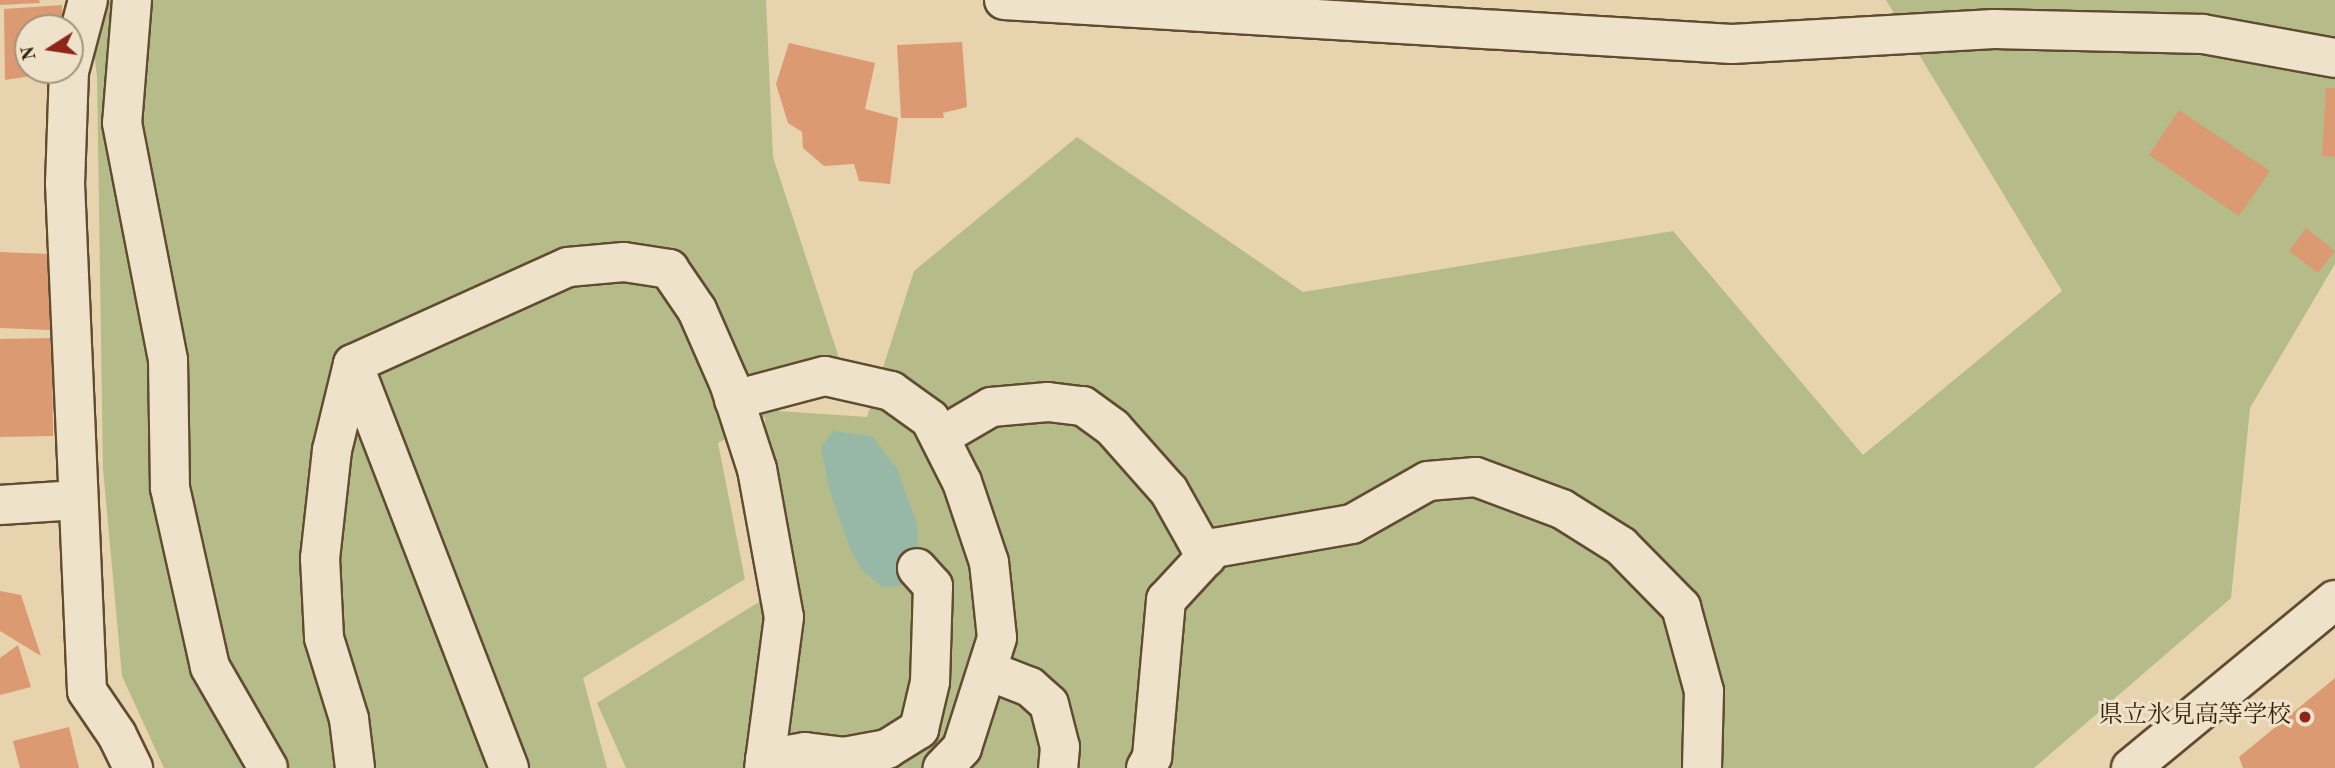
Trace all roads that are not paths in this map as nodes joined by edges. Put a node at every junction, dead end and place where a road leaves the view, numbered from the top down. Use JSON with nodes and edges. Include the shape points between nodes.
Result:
{"nodes":[{"id":1,"x":132,"y":0,"type":"edge"},
{"id":2,"x":1004,"y":0,"type":"edge"},
{"id":3,"x":2335,"y":58,"type":"edge"},
{"id":4,"x":69,"y":84,"type":"edge"},
{"id":5,"x":353,"y":364,"type":"junction"},
{"id":6,"x":734,"y":400,"type":"junction"},
{"id":7,"x":940,"y":437,"type":"junction"},
{"id":8,"x":78,"y":500,"type":"junction"},
{"id":9,"x":0,"y":505,"type":"edge"},
{"id":10,"x":1206,"y":557,"type":"junction"},
{"id":11,"x":917,"y":568,"type":"dead end"},
{"id":12,"x":2335,"y":600,"type":"edge"},
{"id":13,"x":989,"y":671,"type":"junction"},
{"id":14,"x":764,"y":764,"type":"edge"},
{"id":15,"x":133,"y":768,"type":"edge"},
{"id":16,"x":268,"y":768,"type":"edge"},
{"id":17,"x":355,"y":768,"type":"edge"},
{"id":18,"x":509,"y":768,"type":"edge"},
{"id":19,"x":943,"y":768,"type":"edge"},
{"id":20,"x":1058,"y":768,"type":"edge"},
{"id":21,"x":1146,"y":768,"type":"edge"},
{"id":22,"x":1702,"y":768,"type":"edge"},
{"id":23,"x":2131,"y":768,"type":"edge"}],
"edges":[{"from":1,"to":16,"type":"street","via":[[122,123],[168,360],[170,488],[210,667]]},
{"from":2,"to":3,"type":"street","via":[[1732,44],[1994,29],[2203,34]]},
{"from":4,"to":8,"type":"street","via":[[65,183]]},
{"from":5,"to":6,"type":"street","via":[[568,267],[624,262],[669,269],[697,310]]},
{"from":5,"to":17,"type":"street","via":[[332,450],[320,558],[324,638],[349,719]]},
{"from":5,"to":18,"type":"street"},
{"from":6,"to":7,"type":"street","via":[[825,376],[856,381],[891,391],[912,404],[930,419]]},
{"from":6,"to":14,"type":"street","via":[[757,469],[784,617]]},
{"from":7,"to":10,"type":"street","via":[[991,407],[1048,402],[1083,406],[1113,428],[1169,491]]},
{"from":7,"to":13,"type":"street","via":[[962,482],[989,562],[997,638]]},
{"from":8,"to":9,"type":"street"},
{"from":8,"to":15,"type":"street","via":[[87,691]]},
{"from":10,"to":21,"type":"street","via":[[1166,600],[1152,757]]},
{"from":10,"to":22,"type":"street","via":[[1214,548],[1352,524],[1428,481],[1476,477],[1562,509],[1621,546],[1681,607],[1704,691]]},
{"from":11,"to":14,"type":"street","via":[[933,586],[930,682],[919,729],[887,749],[844,757],[806,752]]},
{"from":12,"to":23,"type":"street"},
{"from":13,"to":19,"type":"street","via":[[961,747]]},
{"from":13,"to":20,"type":"street","via":[[1030,687],[1049,704],[1060,747]]}]}
